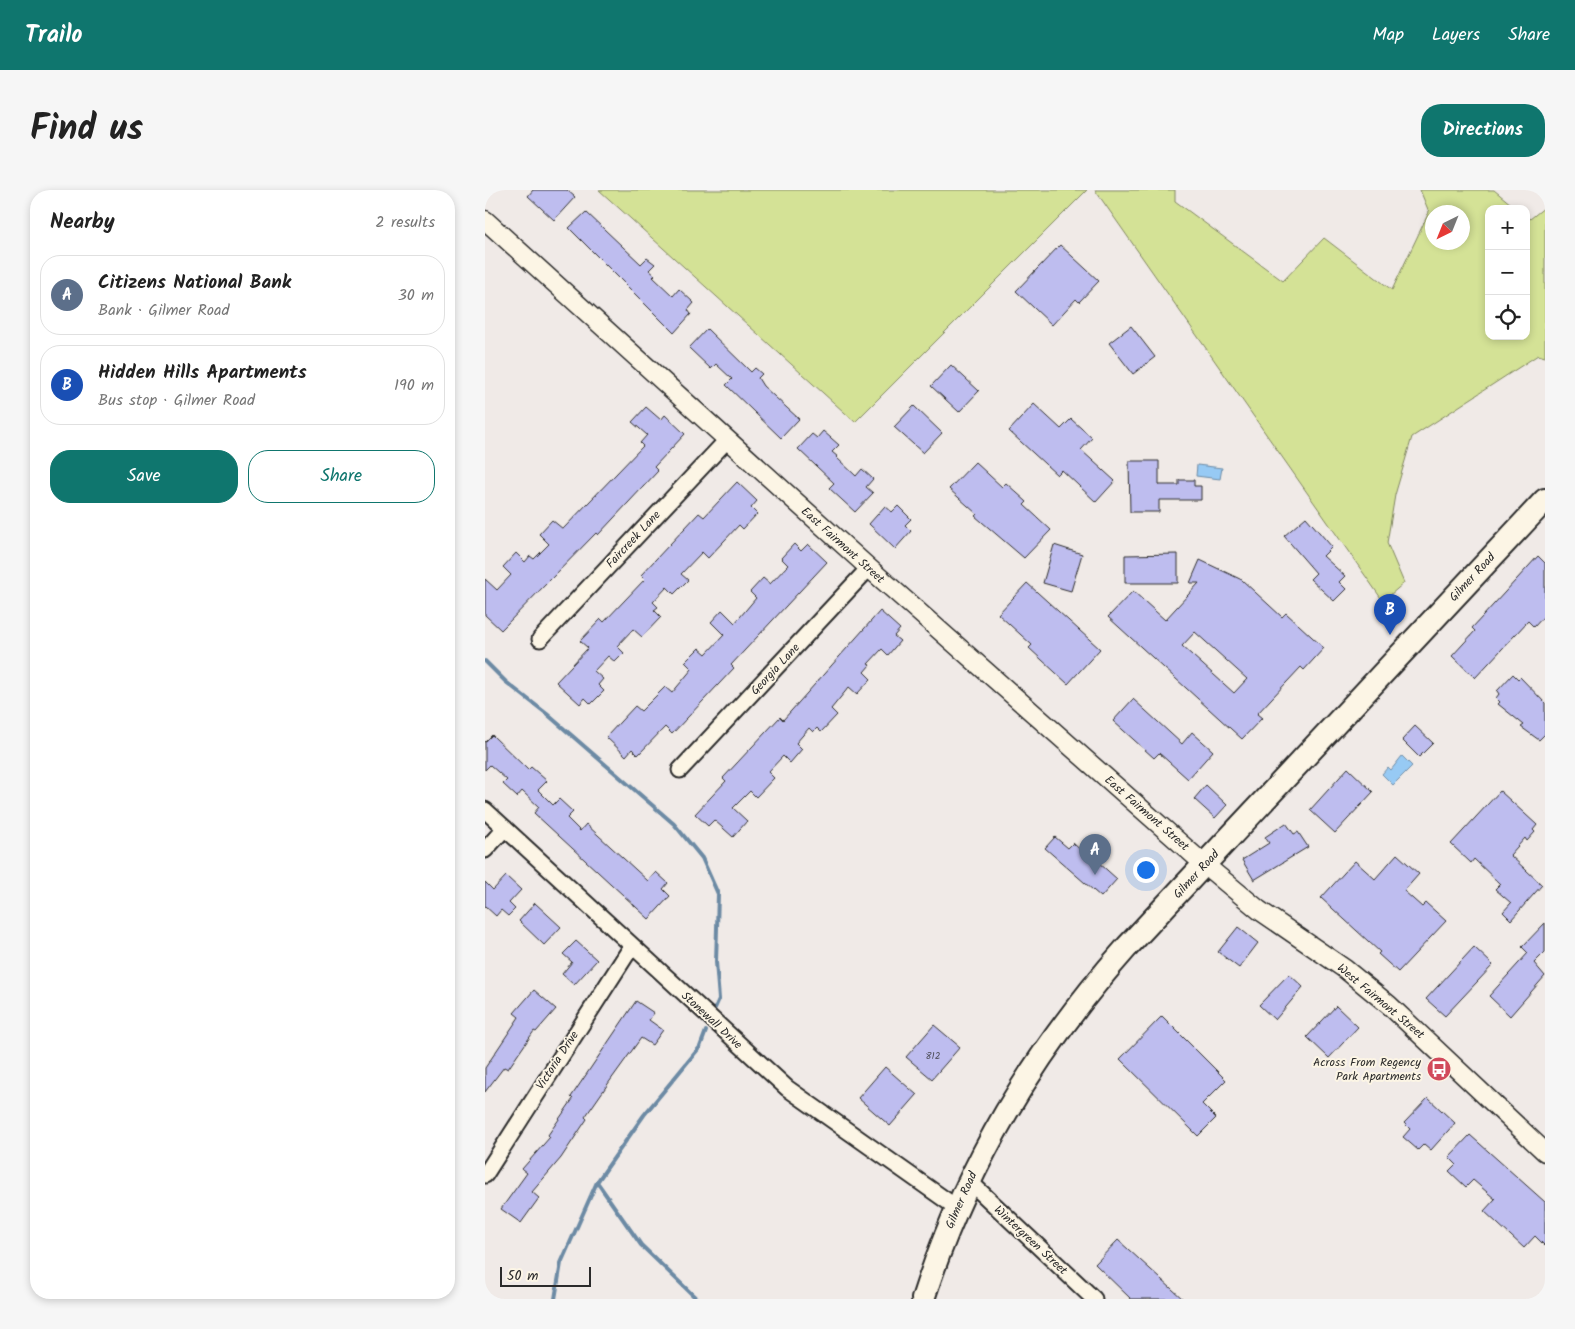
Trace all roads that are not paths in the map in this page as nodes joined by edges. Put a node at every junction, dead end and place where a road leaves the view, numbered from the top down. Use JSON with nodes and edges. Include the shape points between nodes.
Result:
{"nodes":[{"id":1,"x":485,"y":220,"type":"edge"},
{"id":2,"x":727,"y":440,"type":"junction"},
{"id":3,"x":1545,"y":500,"type":"edge"},
{"id":4,"x":869,"y":568,"type":"junction"},
{"id":5,"x":540,"y":639,"type":"dead end"},
{"id":6,"x":680,"y":770,"type":"dead end"},
{"id":7,"x":485,"y":810,"type":"edge"},
{"id":8,"x":505,"y":828,"type":"junction"},
{"id":9,"x":485,"y":850,"type":"edge"},
{"id":10,"x":1205,"y":864,"type":"junction"},
{"id":11,"x":632,"y":946,"type":"junction"},
{"id":12,"x":1545,"y":1152,"type":"edge"},
{"id":13,"x":485,"y":1175,"type":"edge"},
{"id":14,"x":969,"y":1181,"type":"junction"},
{"id":15,"x":957,"y":1208,"type":"junction"},
{"id":16,"x":923,"y":1299,"type":"edge"},
{"id":17,"x":1094,"y":1299,"type":"edge"}],
"edges":[{"from":1,"to":2,"type":"street","name":"East Fairmont Street"},
{"from":2,"to":4,"type":"street","name":"East Fairmont Street"},
{"from":2,"to":5,"type":"street","name":"Faircreek Lane"},
{"from":3,"to":10,"type":"main road","name":"Gilmer Road"},
{"from":4,"to":6,"type":"street","name":"Georgia Lane"},
{"from":4,"to":10,"type":"street","name":"East Fairmont Street"},
{"from":7,"to":8,"type":"street","name":"Stonewall Drive"},
{"from":8,"to":9,"type":"street"},
{"from":8,"to":11,"type":"street","name":"Stonewall Drive"},
{"from":10,"to":12,"type":"street","name":"West Fairmont Street","via":[[1259,910],[1370,989]]},
{"from":10,"to":14,"type":"main road","name":"Gilmer Road","via":[[1067,1018],[1021,1084]]},
{"from":11,"to":13,"type":"street","name":"Victoria Drive"},
{"from":11,"to":15,"type":"street","name":"Stonewall Drive","via":[[787,1088]]},
{"from":14,"to":15,"type":"main road","name":"Gilmer Road"},
{"from":14,"to":17,"type":"street","name":"Wintergreen Street"},
{"from":15,"to":16,"type":"main road","name":"Gilmer Road"}]}
